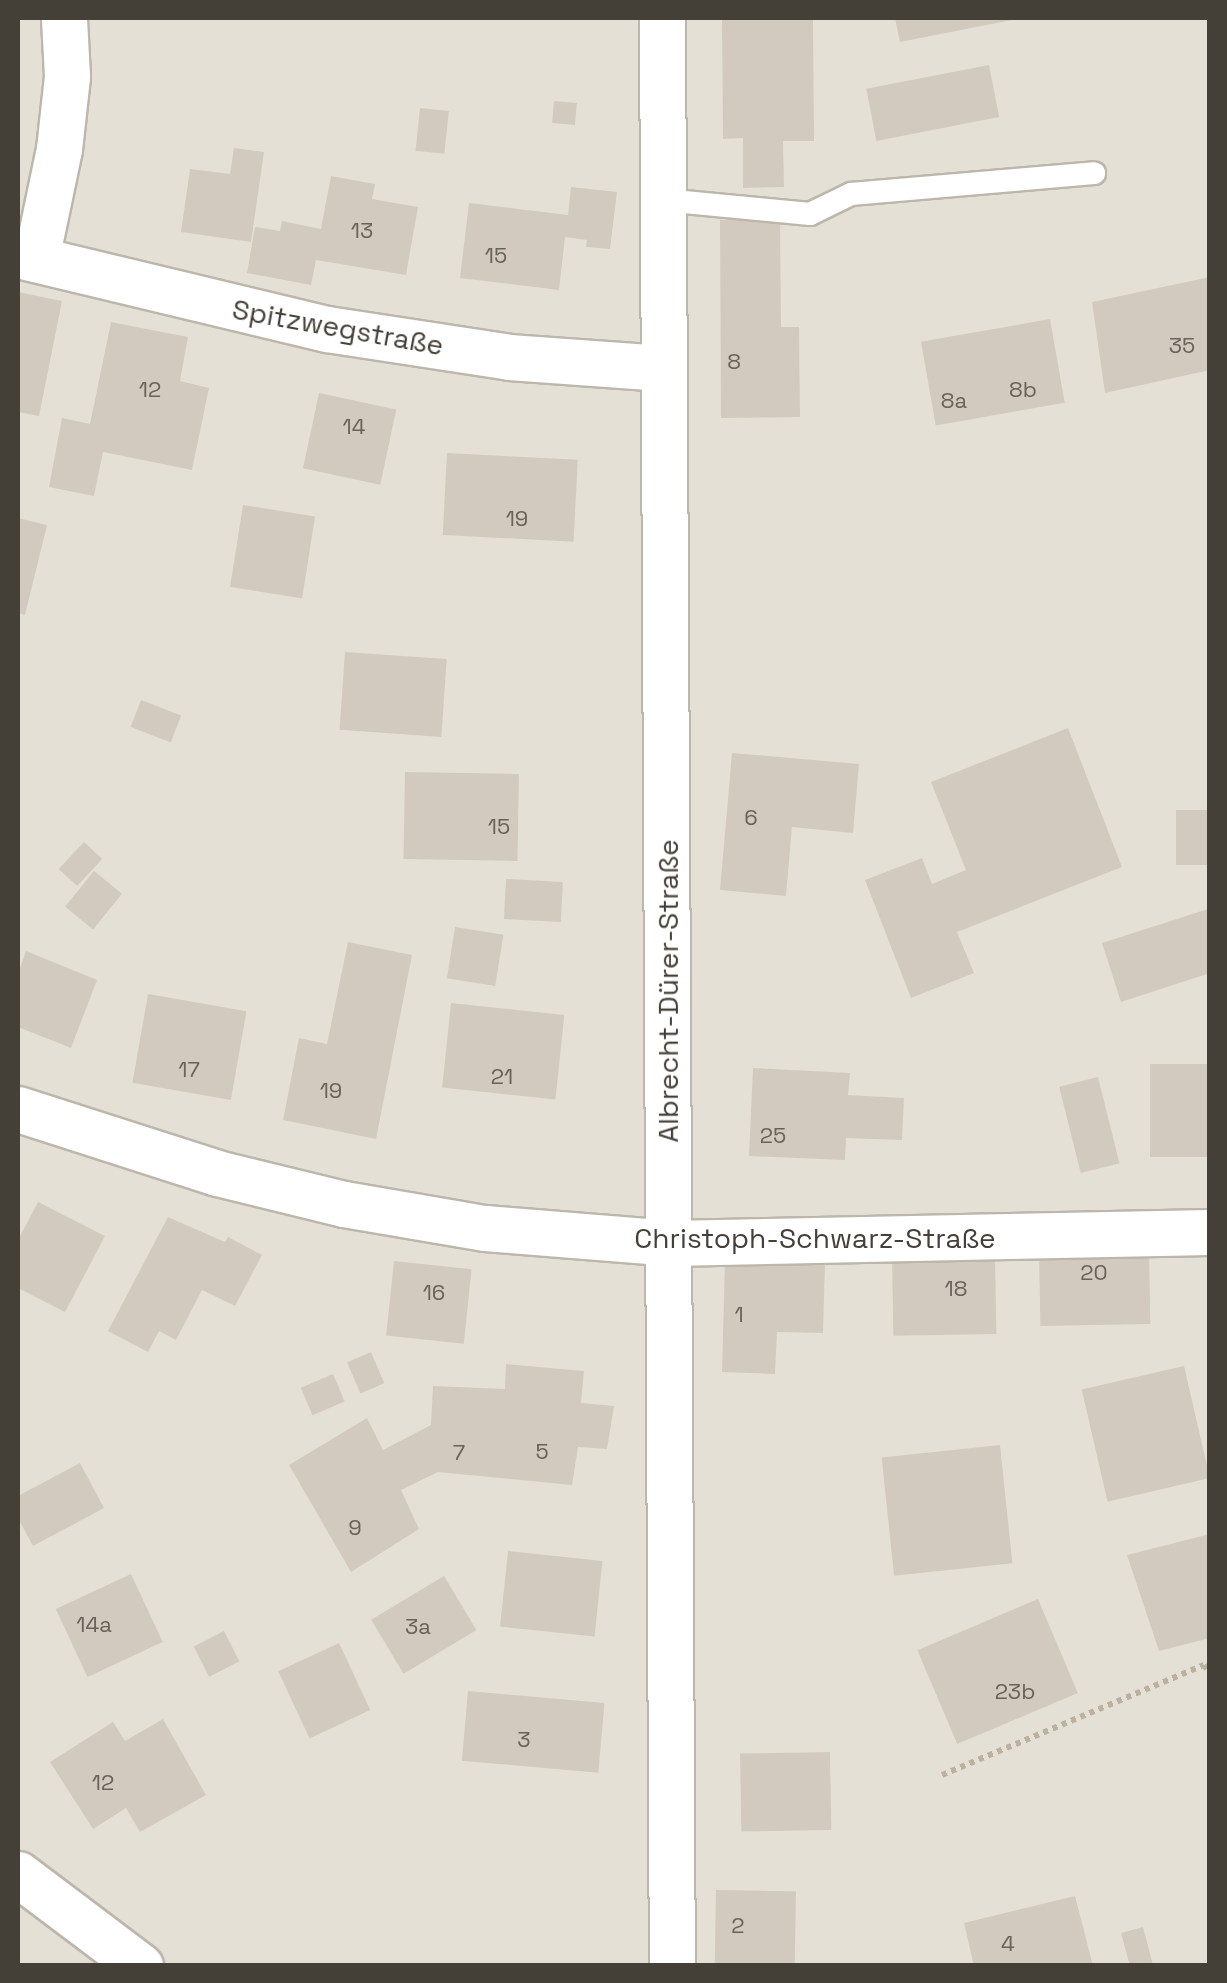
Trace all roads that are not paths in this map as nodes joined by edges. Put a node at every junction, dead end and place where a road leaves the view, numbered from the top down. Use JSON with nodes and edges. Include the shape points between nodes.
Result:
{"nodes":[{"id":1,"x":64,"y":18,"type":"edge"},
{"id":2,"x":662,"y":18,"type":"edge"},
{"id":3,"x":1094,"y":173,"type":"dead end"},
{"id":4,"x":663,"y":200,"type":"junction"},
{"id":5,"x":27,"y":257,"type":"edge"},
{"id":6,"x":664,"y":368,"type":"junction"},
{"id":7,"x":18,"y":1109,"type":"edge"},
{"id":8,"x":1210,"y":1232,"type":"edge"},
{"id":9,"x":670,"y":1243,"type":"junction"},
{"id":10,"x":18,"y":1874,"type":"edge"},
{"id":11,"x":140,"y":1966,"type":"edge"},
{"id":12,"x":672,"y":1966,"type":"edge"}],
"edges":[{"from":1,"to":5,"type":"street","via":[[67,76],[59,149]]},
{"from":2,"to":4,"type":"street","name":"Albrecht-Dürer-Straße"},
{"from":3,"to":4,"type":"lane","via":[[851,194],[810,214]]},
{"from":4,"to":6,"type":"street","name":"Albrecht-Dürer-Straße"},
{"from":5,"to":6,"type":"street","name":"Spitzwegstraße","via":[[327,328],[508,357]]},
{"from":6,"to":9,"type":"street","name":"Albrecht-Dürer-Straße"},
{"from":7,"to":9,"type":"street","name":"Christoph-Schwarz-Straße","via":[[217,1173],[344,1204],[484,1228]]},
{"from":8,"to":9,"type":"street","name":"Christoph-Schwarz-Straße"},
{"from":9,"to":12,"type":"street","name":"Albrecht-Dürer-Straße"},
{"from":10,"to":11,"type":"street"}]}
